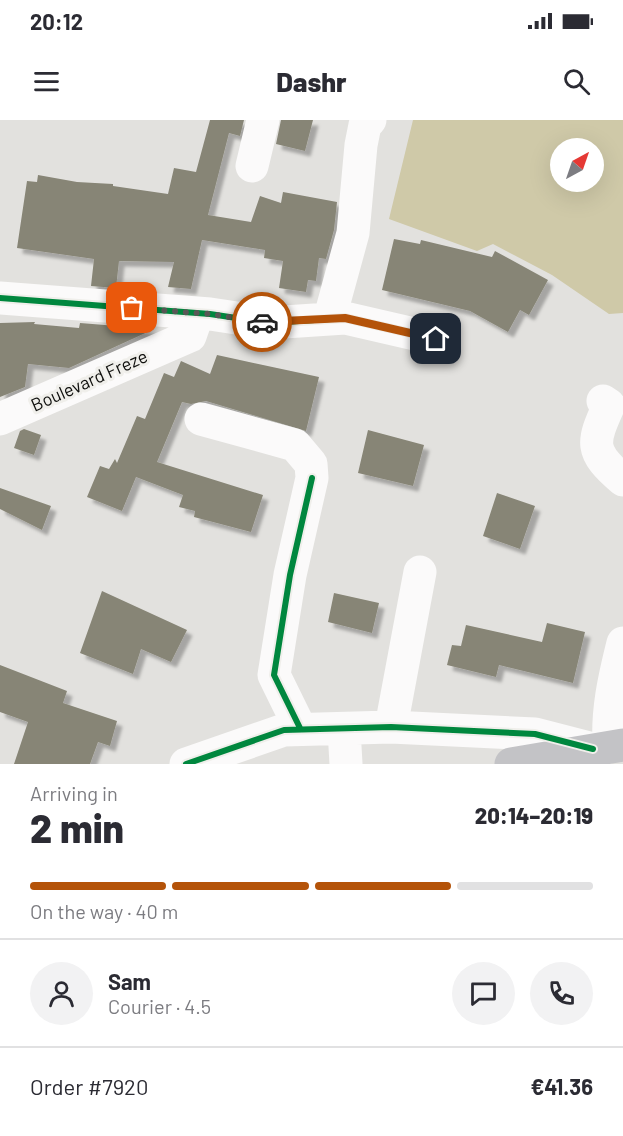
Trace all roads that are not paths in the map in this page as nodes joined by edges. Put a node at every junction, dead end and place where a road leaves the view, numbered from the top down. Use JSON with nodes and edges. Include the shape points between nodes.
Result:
{"nodes":[{"id":1,"x":263,"y":120,"type":"edge"},
{"id":2,"x":370,"y":120,"type":"edge"},
{"id":3,"x":252,"y":166,"type":"dead end"},
{"id":4,"x":0,"y":298,"type":"edge"},
{"id":5,"x":198,"y":313,"type":"junction"},
{"id":6,"x":330,"y":317,"type":"junction"},
{"id":7,"x":436,"y":339,"type":"dead end"},
{"id":8,"x":603,"y":401,"type":"dead end"},
{"id":9,"x":0,"y":419,"type":"edge"},
{"id":10,"x":201,"y":419,"type":"dead end"},
{"id":11,"x":597,"y":438,"type":"edge"},
{"id":12,"x":623,"y":480,"type":"edge"},
{"id":13,"x":420,"y":572,"type":"dead end"},
{"id":14,"x":623,"y":643,"type":"edge"},
{"id":15,"x":391,"y":727,"type":"junction"},
{"id":16,"x":300,"y":728,"type":"junction"},
{"id":17,"x":344,"y":729,"type":"junction"},
{"id":18,"x":608,"y":747,"type":"edge"},
{"id":19,"x":186,"y":764,"type":"edge"},
{"id":20,"x":345,"y":764,"type":"edge"},
{"id":21,"x":511,"y":764,"type":"edge"}],
"edges":[{"from":1,"to":3,"type":"street"},
{"from":2,"to":6,"type":"street","via":[[365,125],[361,145],[353,233]]},
{"from":4,"to":5,"type":"street"},
{"from":5,"to":6,"type":"street","via":[[269,323]]},
{"from":5,"to":9,"type":"street","name":"Boulevard Freze","via":[[190,336]]},
{"from":6,"to":7,"type":"street","via":[[391,326]]},
{"from":8,"to":11,"type":"street","via":[[609,405]]},
{"from":10,"to":16,"type":"street","via":[[295,445],[311,464],[312,478],[274,675]]},
{"from":11,"to":12,"type":"street","via":[[602,460]]},
{"from":13,"to":15,"type":"street"},
{"from":14,"to":18,"type":"street","via":[[610,691]]},
{"from":15,"to":17,"type":"street"},
{"from":15,"to":18,"type":"street","via":[[535,734]]},
{"from":16,"to":17,"type":"street"},
{"from":16,"to":19,"type":"street"},
{"from":17,"to":20,"type":"street"},
{"from":18,"to":21,"type":"main road"}]}
